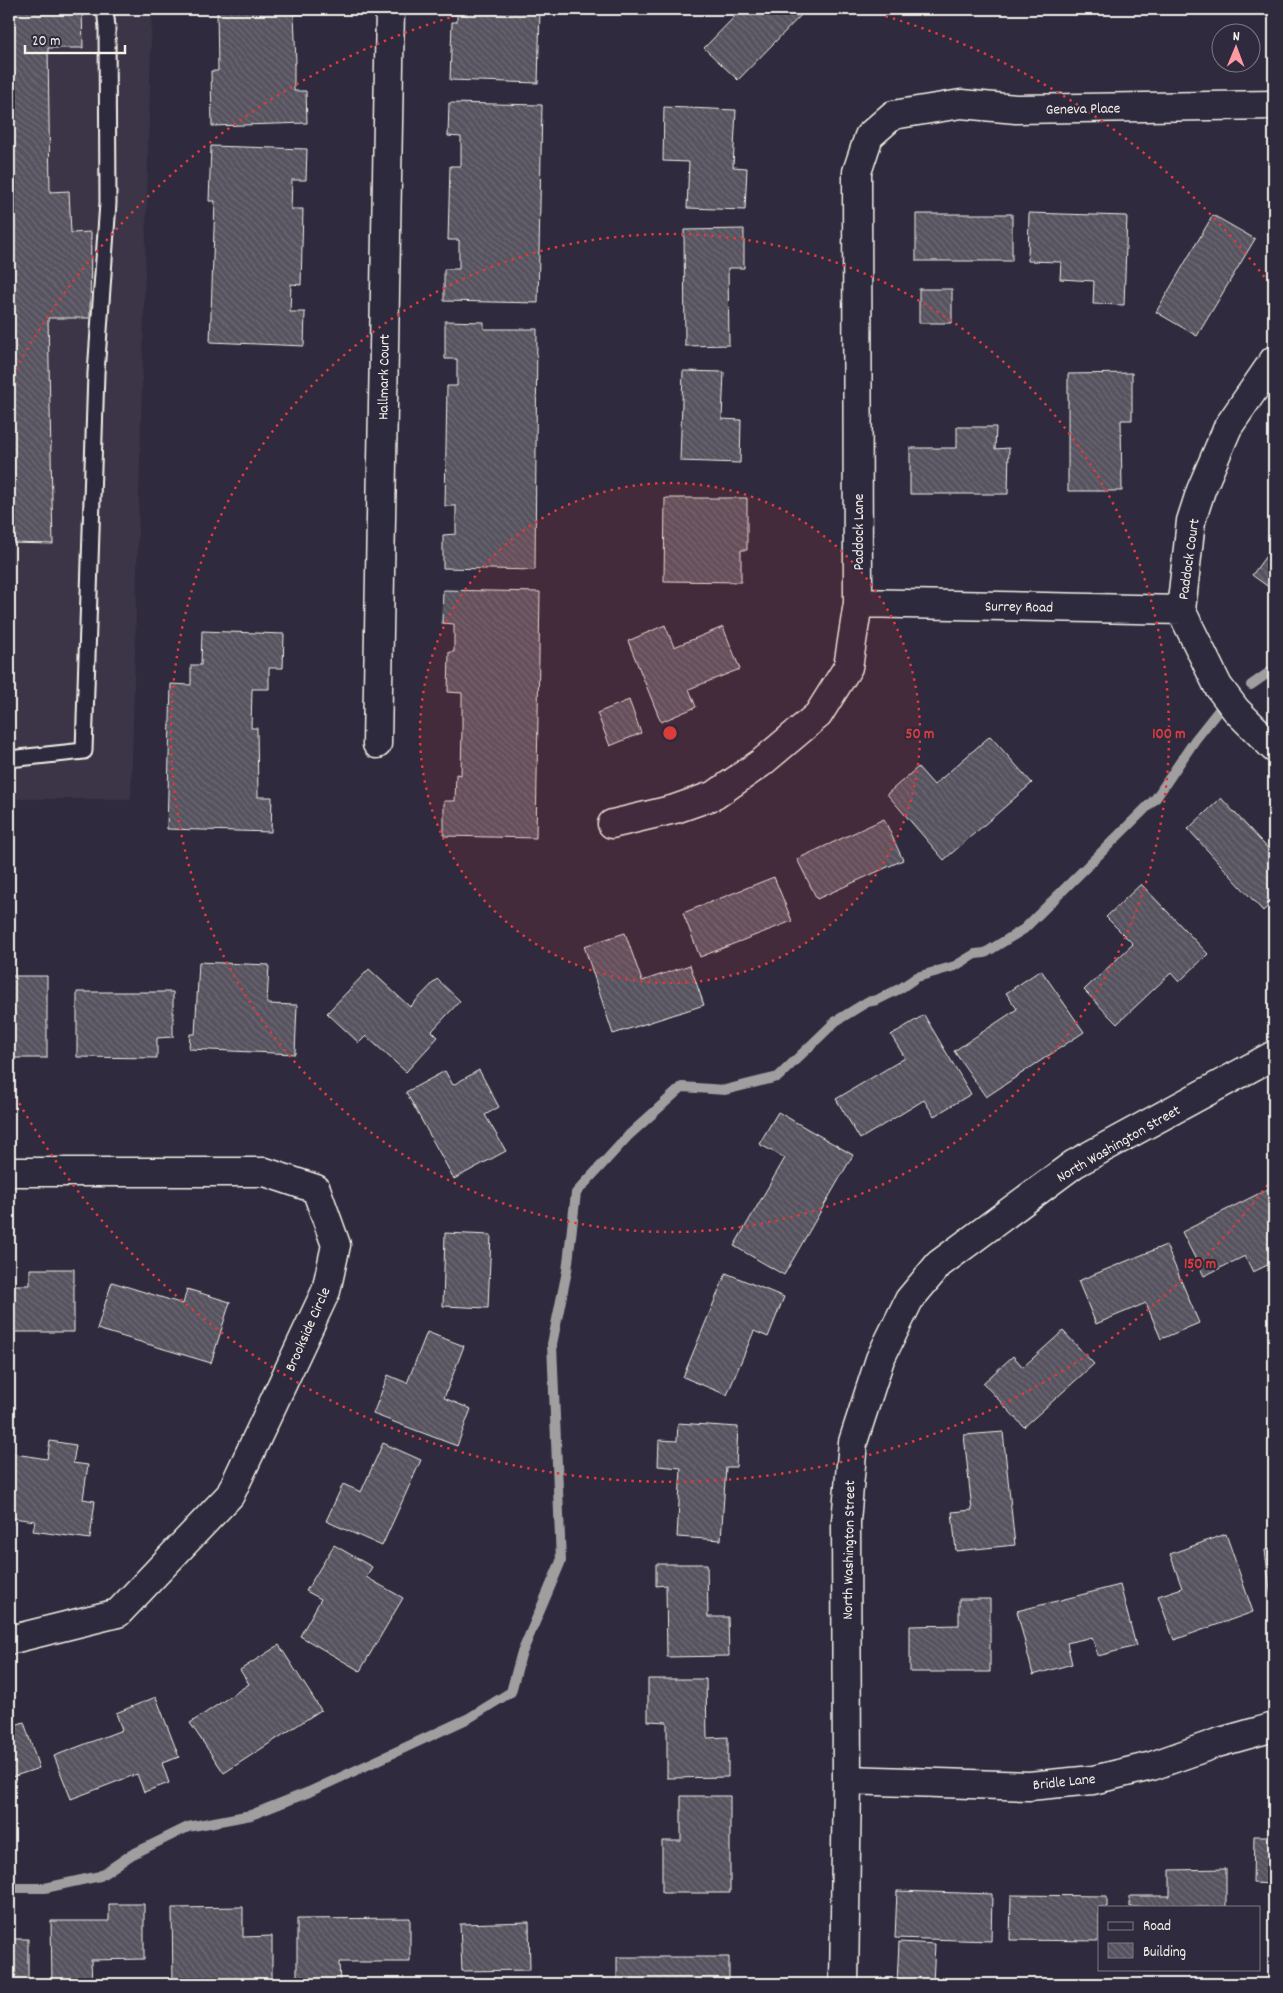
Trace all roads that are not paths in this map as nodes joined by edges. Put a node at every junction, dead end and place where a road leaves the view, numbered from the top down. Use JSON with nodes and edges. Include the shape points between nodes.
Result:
{"nodes":[{"id":1,"x":105,"y":9,"type":"edge"},
{"id":2,"x":390,"y":9,"type":"edge"},
{"id":3,"x":1274,"y":106,"type":"edge"},
{"id":4,"x":893,"y":115,"type":"joint"},
{"id":5,"x":1274,"y":360,"type":"edge"},
{"id":6,"x":858,"y":603,"type":"junction"},
{"id":7,"x":1181,"y":610,"type":"junction"},
{"id":8,"x":376,"y":744,"type":"dead end"},
{"id":9,"x":1274,"y":748,"type":"edge"},
{"id":10,"x":9,"y":759,"type":"edge"},
{"id":11,"x":612,"y":824,"type":"dead end"},
{"id":12,"x":1274,"y":1055,"type":"edge"},
{"id":13,"x":9,"y":1172,"type":"edge"},
{"id":14,"x":9,"y":1640,"type":"edge"},
{"id":15,"x":1274,"y":1727,"type":"edge"},
{"id":16,"x":847,"y":1780,"type":"junction"},
{"id":17,"x":844,"y":1984,"type":"edge"}],
"edges":[{"from":1,"to":10,"type":"lane","via":[[108,203],[96,373],[84,751]]},
{"from":2,"to":8,"type":"street","name":"Hallmark Court"},
{"from":3,"to":4,"type":"street","name":"Geneva Place","via":[[1016,109],[961,104]]},
{"from":4,"to":6,"type":"street","name":"Paddock Lane","via":[[869,136],[857,172]]},
{"from":5,"to":7,"type":"street","name":"Paddock Court","via":[[1228,427],[1201,490],[1192,521]]},
{"from":6,"to":7,"type":"street","name":"Surrey Road"},
{"from":6,"to":11,"type":"street","name":"Paddock Lane","via":[[848,667],[818,715],[761,763],[715,794],[675,809]]},
{"from":7,"to":9,"type":"street","name":"Paddock Court","via":[[1218,686],[1236,710]]},
{"from":12,"to":16,"type":"street","name":"North Washington Street","via":[[1074,1164],[940,1264],[909,1300],[869,1386],[853,1442],[845,1541]]},
{"from":13,"to":14,"type":"street","name":"Brookside Circle","via":[[265,1172],[316,1190],[336,1245],[326,1291],[230,1494],[118,1613]]},
{"from":15,"to":16,"type":"street","name":"Bridle Lane","via":[[1152,1766],[1093,1780],[1029,1786]]},
{"from":16,"to":17,"type":"street","name":"North Washington Street"}]}
